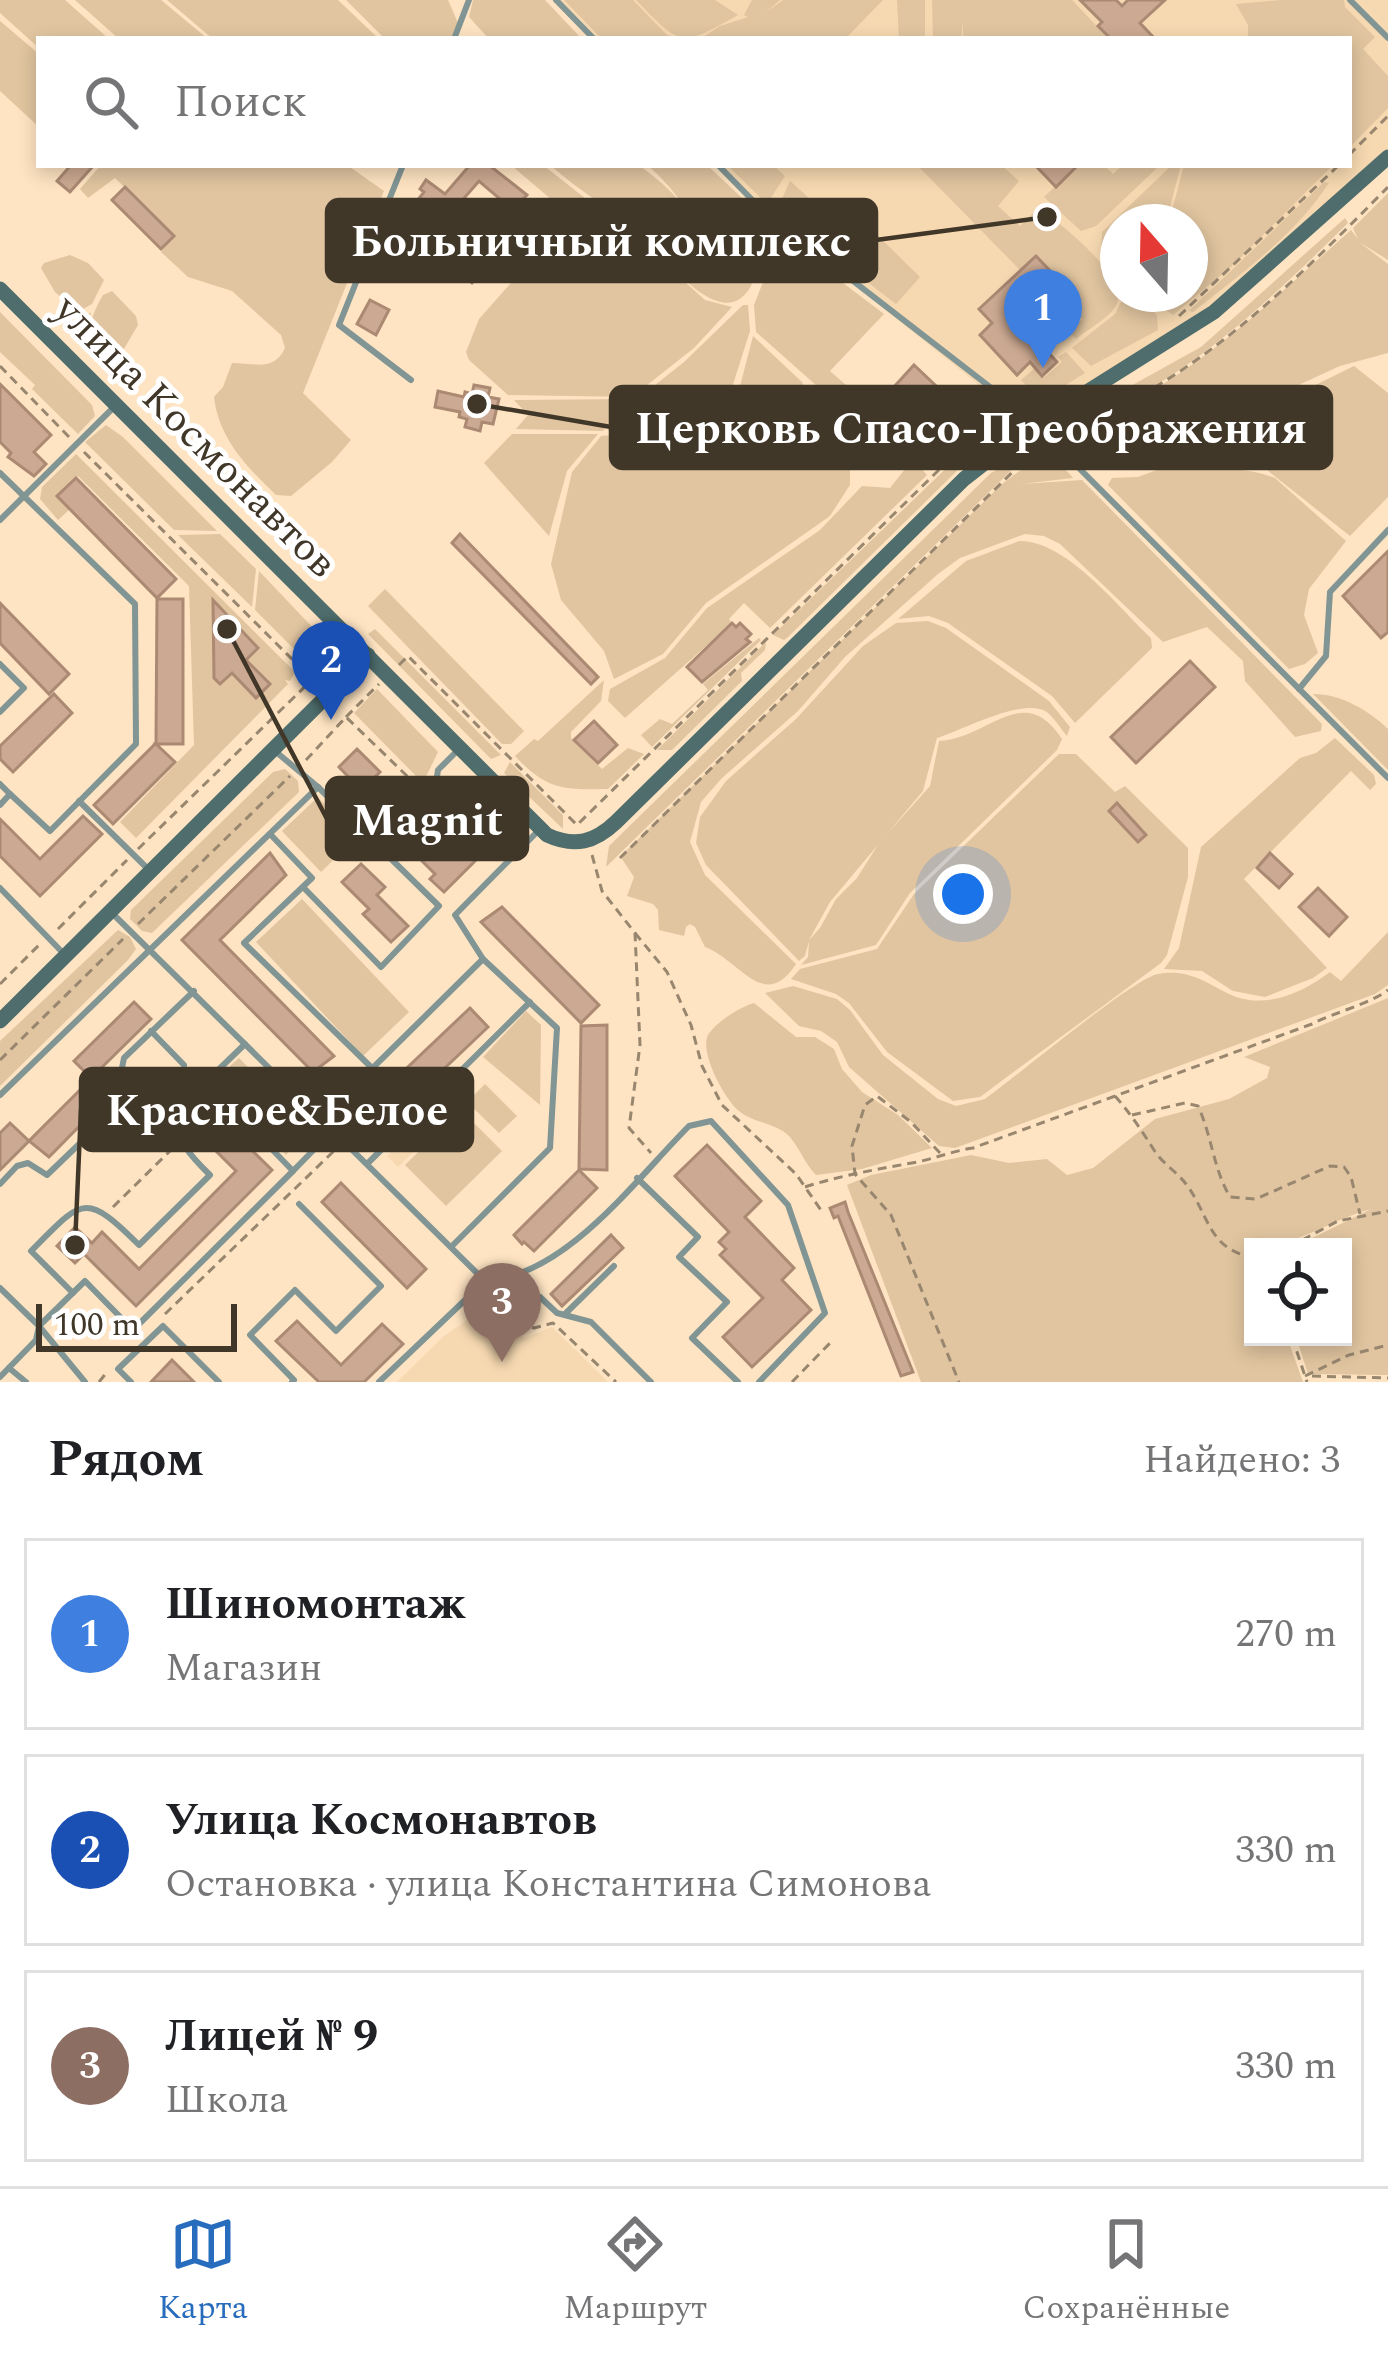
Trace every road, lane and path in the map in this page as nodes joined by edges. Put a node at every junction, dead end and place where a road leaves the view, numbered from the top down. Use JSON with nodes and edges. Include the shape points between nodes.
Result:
{"nodes":[{"id":1,"x":470,"y":0,"type":"edge"},
{"id":2,"x":556,"y":0,"type":"edge"},
{"id":3,"x":1350,"y":0,"type":"edge"},
{"id":4,"x":455,"y":36,"type":"edge"},
{"id":5,"x":591,"y":36,"type":"edge"},
{"id":6,"x":1388,"y":38,"type":"edge"},
{"id":7,"x":1388,"y":116,"type":"edge"},
{"id":8,"x":1352,"y":152,"type":"edge"},
{"id":9,"x":1388,"y":157,"type":"edge"},
{"id":10,"x":402,"y":168,"type":"edge"},
{"id":11,"x":721,"y":168,"type":"edge"},
{"id":12,"x":1336,"y":168,"type":"edge"},
{"id":13,"x":1388,"y":187,"type":"edge"},
{"id":14,"x":0,"y":289,"type":"edge"},
{"id":15,"x":1174,"y":320,"type":"dead end"},
{"id":16,"x":0,"y":366,"type":"edge"},
{"id":17,"x":411,"y":380,"type":"dead end"},
{"id":18,"x":1008,"y":402,"type":"junction"},
{"id":19,"x":1040,"y":403,"type":"dead end"},
{"id":20,"x":115,"y":406,"type":"junction"},
{"id":21,"x":1036,"y":424,"type":"junction"},
{"id":22,"x":1048,"y":438,"type":"junction"},
{"id":23,"x":76,"y":445,"type":"junction"},
{"id":24,"x":0,"y":473,"type":"edge"},
{"id":25,"x":24,"y":497,"type":"junction"},
{"id":26,"x":0,"y":520,"type":"edge"},
{"id":27,"x":1388,"y":530,"type":"edge"},
{"id":28,"x":368,"y":656,"type":"junction"},
{"id":29,"x":0,"y":664,"type":"edge"},
{"id":30,"x":323,"y":669,"type":"dead end"},
{"id":31,"x":388,"y":675,"type":"junction"},
{"id":32,"x":313,"y":679,"type":"junction"},
{"id":33,"x":1299,"y":689,"type":"junction"},
{"id":34,"x":0,"y":712,"type":"edge"},
{"id":35,"x":346,"y":717,"type":"junction"},
{"id":36,"x":460,"y":748,"type":"junction"},
{"id":37,"x":273,"y":750,"type":"junction"},
{"id":38,"x":296,"y":770,"type":"junction"},
{"id":39,"x":1388,"y":778,"type":"edge"},
{"id":40,"x":0,"y":784,"type":"edge"},
{"id":41,"x":318,"y":787,"type":"junction"},
{"id":42,"x":10,"y":794,"type":"junction"},
{"id":43,"x":80,"y":801,"type":"junction"},
{"id":44,"x":0,"y":805,"type":"edge"},
{"id":45,"x":544,"y":831,"type":"junction"},
{"id":46,"x":270,"y":834,"type":"junction"},
{"id":47,"x":589,"y":842,"type":"junction"},
{"id":48,"x":133,"y":854,"type":"junction"},
{"id":49,"x":620,"y":857,"type":"dead end"},
{"id":50,"x":512,"y":858,"type":"junction"},
{"id":51,"x":502,"y":868,"type":"junction"},
{"id":52,"x":151,"y":871,"type":"junction"},
{"id":53,"x":0,"y":887,"type":"edge"},
{"id":54,"x":303,"y":887,"type":"junction"},
{"id":55,"x":439,"y":906,"type":"junction"},
{"id":56,"x":111,"y":911,"type":"junction"},
{"id":57,"x":455,"y":915,"type":"junction"},
{"id":58,"x":57,"y":930,"type":"junction"},
{"id":59,"x":132,"y":930,"type":"junction"},
{"id":60,"x":635,"y":933,"type":"junction"},
{"id":61,"x":48,"y":936,"type":"junction"},
{"id":62,"x":64,"y":936,"type":"dead end"},
{"id":63,"x":152,"y":949,"type":"junction"},
{"id":64,"x":65,"y":956,"type":"junction"},
{"id":65,"x":86,"y":958,"type":"dead end"},
{"id":66,"x":482,"y":959,"type":"junction"},
{"id":67,"x":94,"y":967,"type":"junction"},
{"id":68,"x":0,"y":984,"type":"edge"},
{"id":69,"x":1388,"y":990,"type":"edge"},
{"id":70,"x":194,"y":991,"type":"junction"},
{"id":71,"x":530,"y":1002,"type":"junction"},
{"id":72,"x":0,"y":1021,"type":"edge"},
{"id":73,"x":152,"y":1031,"type":"junction"},
{"id":74,"x":246,"y":1042,"type":"junction"},
{"id":75,"x":0,"y":1060,"type":"edge"},
{"id":76,"x":184,"y":1065,"type":"dead end"},
{"id":77,"x":373,"y":1069,"type":"junction"},
{"id":78,"x":214,"y":1074,"type":"junction"},
{"id":79,"x":0,"y":1095,"type":"edge"},
{"id":80,"x":1115,"y":1096,"type":"junction"},
{"id":81,"x":1132,"y":1115,"type":"junction"},
{"id":82,"x":322,"y":1118,"type":"junction"},
{"id":83,"x":334,"y":1129,"type":"junction"},
{"id":84,"x":345,"y":1140,"type":"junction"},
{"id":85,"x":179,"y":1142,"type":"junction"},
{"id":86,"x":940,"y":1153,"type":"junction"},
{"id":87,"x":656,"y":1159,"type":"junction"},
{"id":88,"x":368,"y":1163,"type":"junction"},
{"id":89,"x":293,"y":1171,"type":"junction"},
{"id":90,"x":855,"y":1174,"type":"junction"},
{"id":91,"x":637,"y":1178,"type":"junction"},
{"id":92,"x":0,"y":1184,"type":"edge"},
{"id":93,"x":805,"y":1187,"type":"junction"},
{"id":94,"x":299,"y":1204,"type":"dead end"},
{"id":95,"x":1388,"y":1211,"type":"edge"},
{"id":96,"x":107,"y":1213,"type":"junction"},
{"id":97,"x":823,"y":1213,"type":"dead end"},
{"id":98,"x":1360,"y":1214,"type":"junction"},
{"id":99,"x":1308,"y":1238,"type":"edge"},
{"id":100,"x":452,"y":1246,"type":"junction"},
{"id":101,"x":1244,"y":1256,"type":"edge"},
{"id":102,"x":614,"y":1266,"type":"dead end"},
{"id":103,"x":485,"y":1281,"type":"junction"},
{"id":104,"x":0,"y":1288,"type":"edge"},
{"id":105,"x":73,"y":1293,"type":"junction"},
{"id":106,"x":464,"y":1301,"type":"junction"},
{"id":107,"x":566,"y":1313,"type":"junction"},
{"id":108,"x":163,"y":1316,"type":"dead end"},
{"id":109,"x":39,"y":1326,"type":"junction"},
{"id":110,"x":831,"y":1342,"type":"dead end"},
{"id":111,"x":1388,"y":1345,"type":"edge"},
{"id":112,"x":1295,"y":1346,"type":"edge"},
{"id":113,"x":114,"y":1363,"type":"dead end"},
{"id":114,"x":9,"y":1368,"type":"junction"},
{"id":115,"x":0,"y":1377,"type":"edge"},
{"id":116,"x":1388,"y":1378,"type":"edge"},
{"id":117,"x":1306,"y":1379,"type":"edge"},
{"id":118,"x":81,"y":1380,"type":"edge"},
{"id":119,"x":26,"y":1382,"type":"edge"},
{"id":120,"x":99,"y":1382,"type":"edge"},
{"id":121,"x":131,"y":1382,"type":"edge"},
{"id":122,"x":218,"y":1382,"type":"edge"},
{"id":123,"x":292,"y":1382,"type":"edge"},
{"id":124,"x":379,"y":1382,"type":"edge"},
{"id":125,"x":616,"y":1382,"type":"edge"},
{"id":126,"x":651,"y":1382,"type":"edge"},
{"id":127,"x":738,"y":1382,"type":"edge"},
{"id":128,"x":759,"y":1382,"type":"edge"},
{"id":129,"x":792,"y":1382,"type":"edge"},
{"id":130,"x":959,"y":1382,"type":"edge"}],
"edges":[{"from":1,"to":4,"type":"lane"},
{"from":2,"to":5,"type":"lane"},
{"from":3,"to":6,"type":"lane"},
{"from":7,"to":8,"type":"path"},
{"from":9,"to":21,"type":"main road","via":[[1214,312]]},
{"from":10,"to":17,"type":"lane","via":[[339,325]]},
{"from":11,"to":18,"type":"lane","via":[[764,212]]},
{"from":12,"to":15,"type":"path"},
{"from":13,"to":22,"type":"path","via":[[1207,355]]},
{"from":14,"to":20,"type":"main road","name":"улица Космонавтов"},
{"from":16,"to":23,"type":"path"},
{"from":18,"to":19,"type":"path","via":[[1026,395]]},
{"from":18,"to":21,"type":"lane"},
{"from":18,"to":31,"type":"path","via":[[577,825],[408,656]]},
{"from":20,"to":23,"type":"lane"},
{"from":20,"to":28,"type":"main road","name":"улица Космонавтов"},
{"from":21,"to":22,"type":"lane"},
{"from":21,"to":47,"type":"main road","via":[[964,479]]},
{"from":22,"to":33,"type":"lane"},
{"from":22,"to":49,"type":"path"},
{"from":23,"to":25,"type":"lane"},
{"from":23,"to":32,"type":"path"},
{"from":24,"to":25,"type":"lane"},
{"from":25,"to":26,"type":"lane"},
{"from":25,"to":43,"type":"lane","via":[[135,604],[136,744]]},
{"from":27,"to":33,"type":"lane","via":[[1330,592],[1326,656]]},
{"from":28,"to":31,"type":"main road","name":"улица Космонавтов"},
{"from":28,"to":37,"type":"main road"},
{"from":29,"to":34,"type":"lane","via":[[24,688]]},
{"from":30,"to":32,"type":"path"},
{"from":31,"to":35,"type":"path"},
{"from":31,"to":36,"type":"main road","name":"улица Космонавтов"},
{"from":32,"to":48,"type":"path"},
{"from":33,"to":39,"type":"lane"},
{"from":35,"to":38,"type":"path"},
{"from":35,"to":51,"type":"path"},
{"from":36,"to":45,"type":"main road","name":"улица Космонавтов"},
{"from":36,"to":50,"type":"lane","via":[[436,783]]},
{"from":37,"to":38,"type":"lane"},
{"from":37,"to":52,"type":"main road"},
{"from":38,"to":41,"type":"lane"},
{"from":38,"to":59,"type":"path"},
{"from":40,"to":42,"type":"lane"},
{"from":41,"to":46,"type":"lane"},
{"from":41,"to":55,"type":"lane"},
{"from":42,"to":43,"type":"lane","via":[[50,831]]},
{"from":42,"to":44,"type":"lane"},
{"from":43,"to":48,"type":"lane"},
{"from":45,"to":47,"type":"main road"},
{"from":45,"to":50,"type":"lane"},
{"from":46,"to":54,"type":"lane","via":[[312,878]]},
{"from":46,"to":63,"type":"lane"},
{"from":47,"to":60,"type":"path","via":[[602,891]]},
{"from":48,"to":52,"type":"lane"},
{"from":48,"to":58,"type":"path"},
{"from":50,"to":51,"type":"lane"},
{"from":51,"to":57,"type":"lane"},
{"from":52,"to":56,"type":"main road"},
{"from":53,"to":61,"type":"lane"},
{"from":54,"to":55,"type":"lane","via":[[381,968]]},
{"from":54,"to":77,"type":"lane","via":[[244,943]]},
{"from":55,"to":57,"type":"lane"},
{"from":56,"to":59,"type":"lane"},
{"from":56,"to":64,"type":"main road"},
{"from":57,"to":66,"type":"lane"},
{"from":58,"to":61,"type":"path"},
{"from":58,"to":62,"type":"path"},
{"from":59,"to":63,"type":"lane"},
{"from":59,"to":67,"type":"path"},
{"from":60,"to":87,"type":"path","via":[[640,1045],[628,1128]]},
{"from":60,"to":93,"type":"path","via":[[668,972],[722,1105]]},
{"from":61,"to":64,"type":"lane"},
{"from":61,"to":68,"type":"path"},
{"from":63,"to":70,"type":"lane"},
{"from":63,"to":79,"type":"lane"},
{"from":64,"to":72,"type":"main road"},
{"from":65,"to":67,"type":"path"},
{"from":66,"to":71,"type":"lane"},
{"from":66,"to":77,"type":"lane"},
{"from":67,"to":75,"type":"path"},
{"from":69,"to":80,"type":"path"},
{"from":70,"to":73,"type":"lane"},
{"from":70,"to":74,"type":"lane"},
{"from":71,"to":88,"type":"lane"},
{"from":71,"to":100,"type":"lane","via":[[557,1028],[550,1148]]},
{"from":73,"to":76,"type":"lane"},
{"from":73,"to":92,"type":"lane","via":[[119,1068],[126,1099],[47,1175],[28,1163]]},
{"from":74,"to":78,"type":"lane"},
{"from":74,"to":82,"type":"lane"},
{"from":77,"to":82,"type":"lane"},
{"from":78,"to":85,"type":"lane","via":[[180,1110]]},
{"from":78,"to":89,"type":"lane","via":[[228,1089],[228,1103]]},
{"from":80,"to":81,"type":"path"},
{"from":80,"to":86,"type":"path"},
{"from":81,"to":98,"type":"path","via":[[1198,1106],[1230,1197],[1256,1198],[1344,1167]]},
{"from":81,"to":101,"type":"path","via":[[1224,1245]]},
{"from":82,"to":83,"type":"lane"},
{"from":83,"to":84,"type":"lane"},
{"from":83,"to":89,"type":"lane"},
{"from":84,"to":88,"type":"lane"},
{"from":84,"to":108,"type":"path"},
{"from":85,"to":96,"type":"path"},
{"from":85,"to":96,"type":"lane","via":[[210,1175],[139,1245]]},
{"from":86,"to":90,"type":"path"},
{"from":86,"to":90,"type":"path","via":[[877,1096],[865,1105],[852,1146]]},
{"from":87,"to":91,"type":"lane"},
{"from":87,"to":128,"type":"lane","via":[[689,1126],[711,1121],[788,1205],[825,1313]]},
{"from":88,"to":100,"type":"lane"},
{"from":89,"to":105,"type":"lane","via":[[133,1330],[85,1281]]},
{"from":90,"to":93,"type":"path"},
{"from":90,"to":130,"type":"path","via":[[891,1215]]},
{"from":91,"to":103,"type":"lane","via":[[562,1254]]},
{"from":91,"to":127,"type":"lane","via":[[698,1237],[679,1257],[727,1302],[692,1338]]},
{"from":93,"to":97,"type":"path"},
{"from":94,"to":123,"type":"lane","via":[[380,1286],[336,1331],[296,1290],[250,1335]]},
{"from":95,"to":98,"type":"path"},
{"from":96,"to":105,"type":"lane","via":[[88,1205],[72,1211],[31,1251]]},
{"from":98,"to":99,"type":"path"},
{"from":100,"to":103,"type":"lane"},
{"from":102,"to":107,"type":"lane"},
{"from":103,"to":106,"type":"lane"},
{"from":103,"to":107,"type":"lane"},
{"from":104,"to":109,"type":"lane"},
{"from":105,"to":109,"type":"lane"},
{"from":106,"to":124,"type":"lane"},
{"from":106,"to":125,"type":"path","via":[[534,1328],[553,1324]]},
{"from":107,"to":126,"type":"lane","via":[[591,1322]]},
{"from":109,"to":114,"type":"lane"},
{"from":109,"to":118,"type":"lane"},
{"from":110,"to":129,"type":"path"},
{"from":111,"to":117,"type":"path"},
{"from":112,"to":117,"type":"path"},
{"from":113,"to":120,"type":"path"},
{"from":114,"to":115,"type":"lane"},
{"from":114,"to":119,"type":"lane"},
{"from":116,"to":117,"type":"path"},
{"from":121,"to":122,"type":"lane","via":[[118,1369],[163,1326]]}]}
